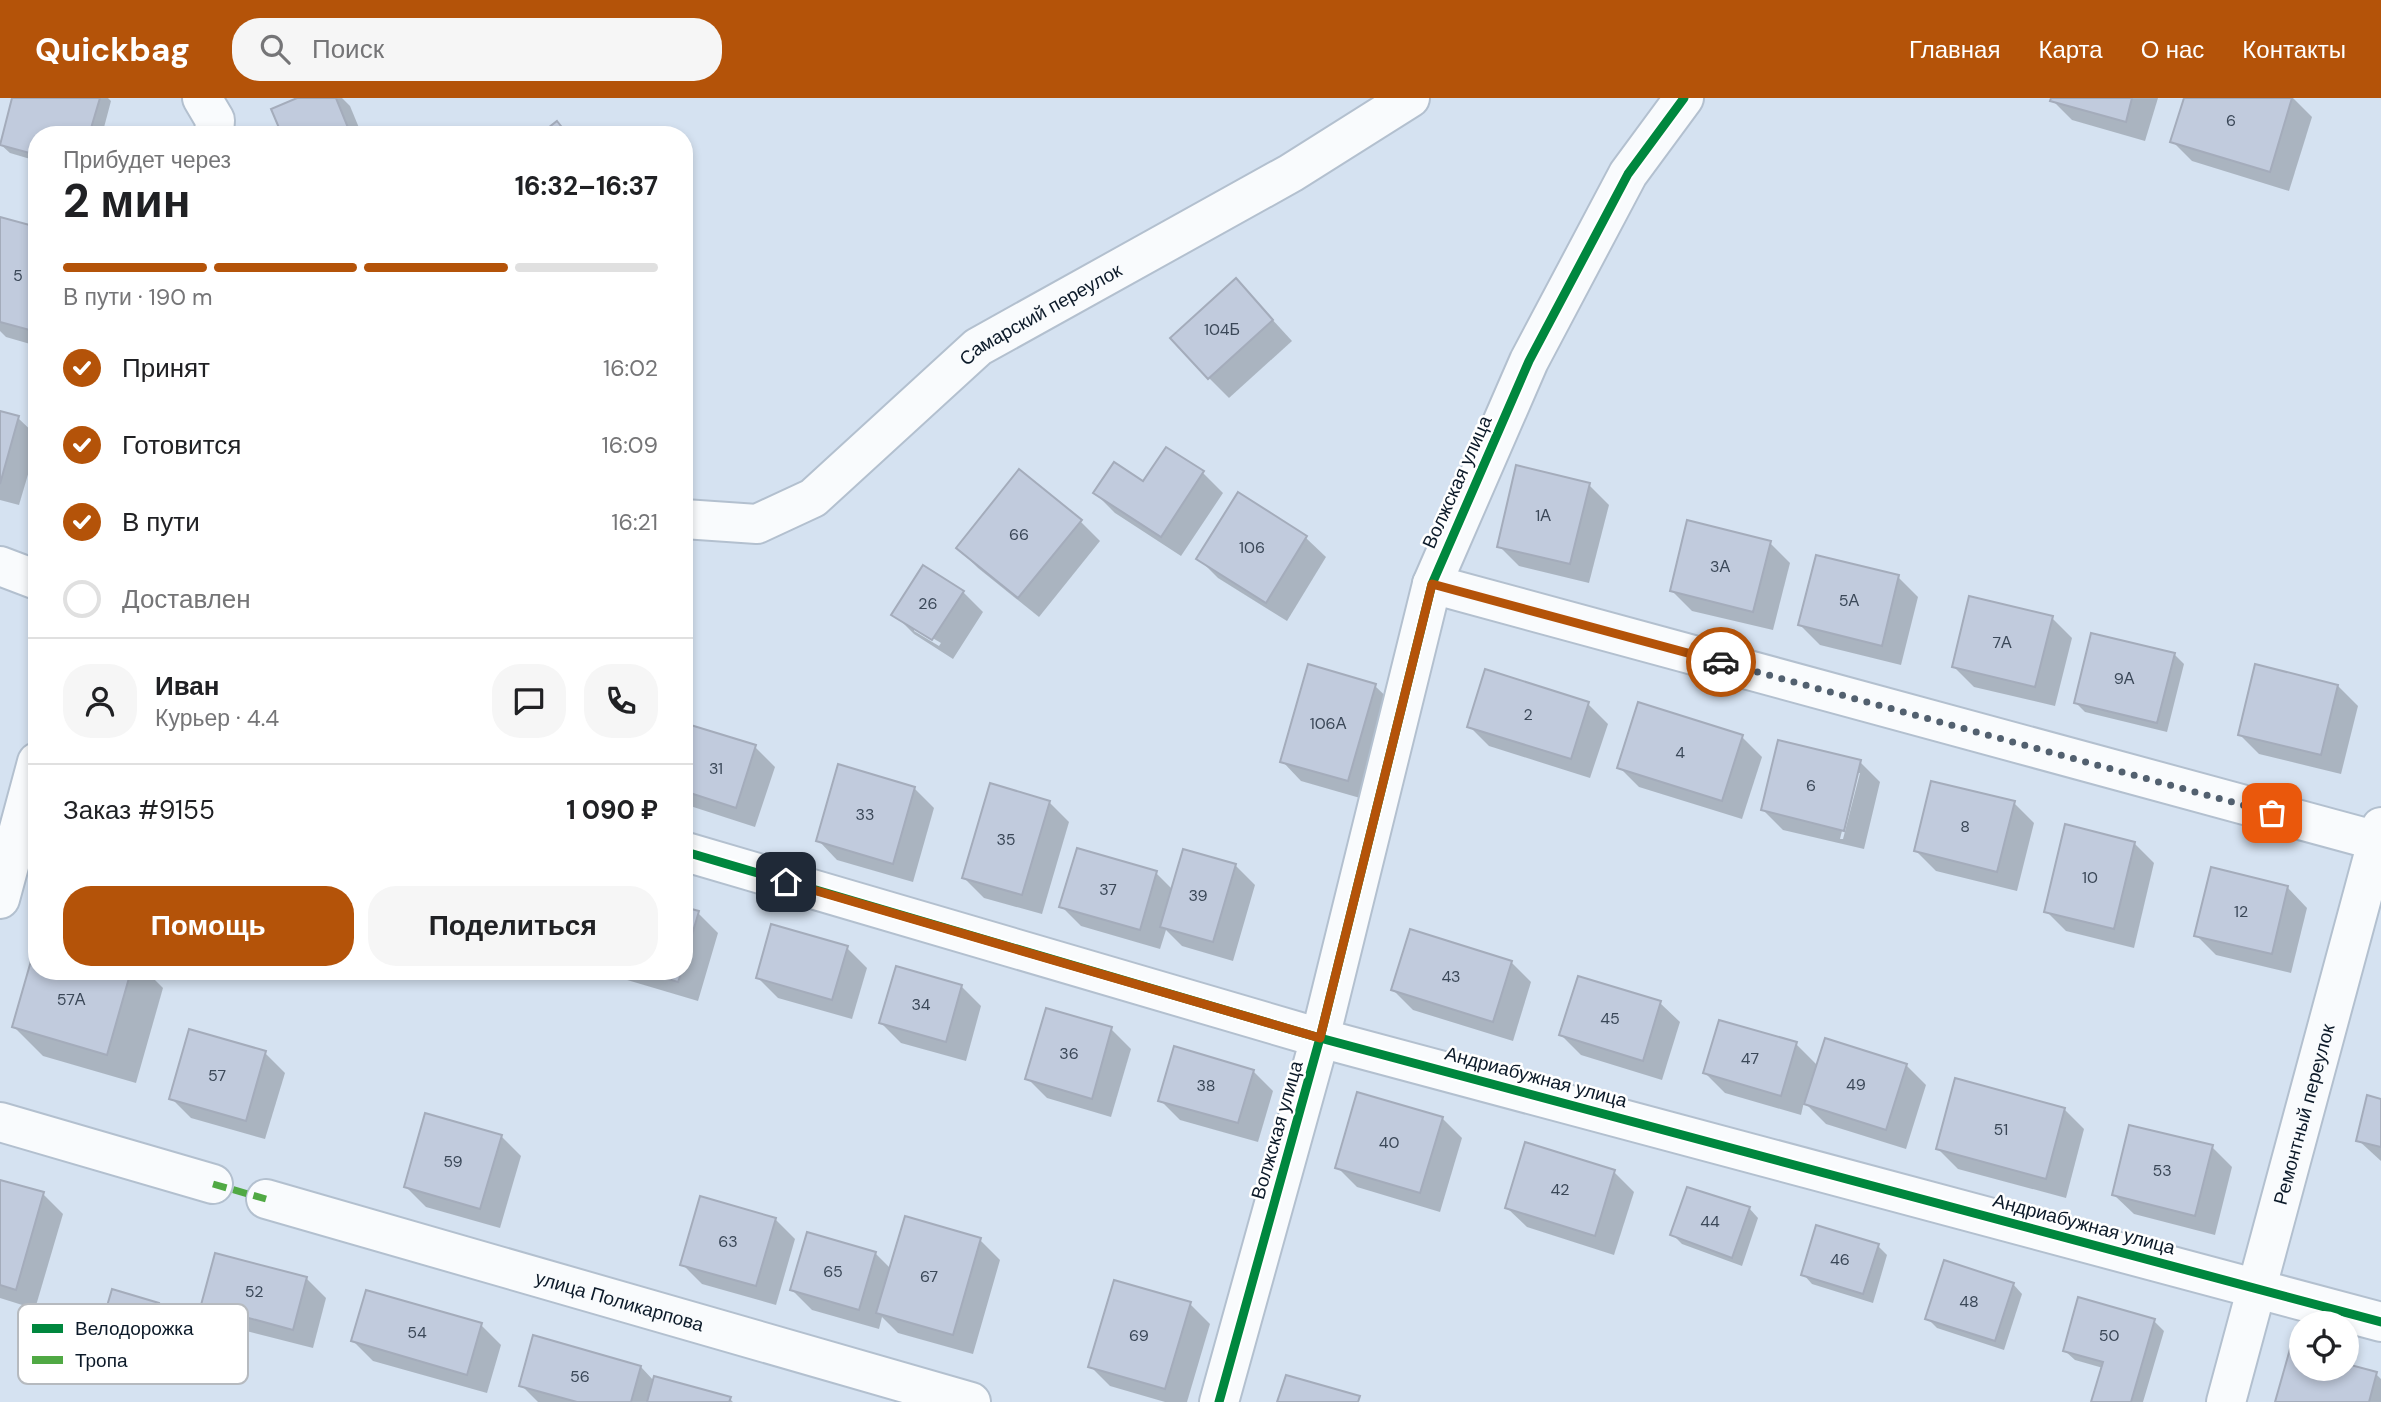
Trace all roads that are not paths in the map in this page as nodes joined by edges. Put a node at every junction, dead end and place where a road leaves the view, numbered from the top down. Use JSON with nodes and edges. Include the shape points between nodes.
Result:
{"nodes":[{"id":1,"x":202,"y":98,"type":"edge"},
{"id":2,"x":1410,"y":98,"type":"edge"},
{"id":3,"x":1684,"y":98,"type":"edge"},
{"id":4,"x":215,"y":126,"type":"edge"},
{"id":5,"x":693,"y":520,"type":"edge"},
{"id":6,"x":0,"y":566,"type":"edge"},
{"id":7,"x":28,"y":577,"type":"edge"},
{"id":8,"x":1432,"y":584,"type":"junction"},
{"id":9,"x":28,"y":795,"type":"edge"},
{"id":10,"x":2380,"y":837,"type":"edge"},
{"id":11,"x":693,"y":854,"type":"edge"},
{"id":12,"x":0,"y":899,"type":"edge"},
{"id":13,"x":1320,"y":1038,"type":"junction"},
{"id":14,"x":0,"y":1122,"type":"edge"},
{"id":15,"x":213,"y":1184,"type":"dead end"},
{"id":16,"x":266,"y":1199,"type":"dead end"},
{"id":17,"x":2256,"y":1288,"type":"junction"},
{"id":18,"x":2381,"y":1322,"type":"edge"},
{"id":19,"x":971,"y":1402,"type":"edge"},
{"id":20,"x":1219,"y":1402,"type":"edge"},
{"id":21,"x":2226,"y":1402,"type":"edge"}],
"edges":[{"from":1,"to":4,"type":"street"},
{"from":2,"to":5,"type":"street","name":"Самарский переулок","via":[[1291,173],[978,346],[813,498],[757,524]]},
{"from":3,"to":8,"type":"street","name":"Волжская улица","via":[[1628,174],[1529,360]]},
{"from":6,"to":7,"type":"street"},
{"from":8,"to":10,"type":"street"},
{"from":8,"to":13,"type":"street","name":"Волжская улица"},
{"from":9,"to":12,"type":"street"},
{"from":10,"to":17,"type":"street","name":"Ремонтный переулок"},
{"from":11,"to":13,"type":"street","name":"Андриабужная улица"},
{"from":13,"to":17,"type":"street","name":"Андриабужная улица"},
{"from":13,"to":20,"type":"street","name":"Волжская улица"},
{"from":14,"to":15,"type":"street"},
{"from":16,"to":19,"type":"street","name":"улица Поликарпова"},
{"from":17,"to":18,"type":"street","name":"Андриабужная улица"},
{"from":17,"to":21,"type":"street","name":"Ремонтный переулок"}]}
